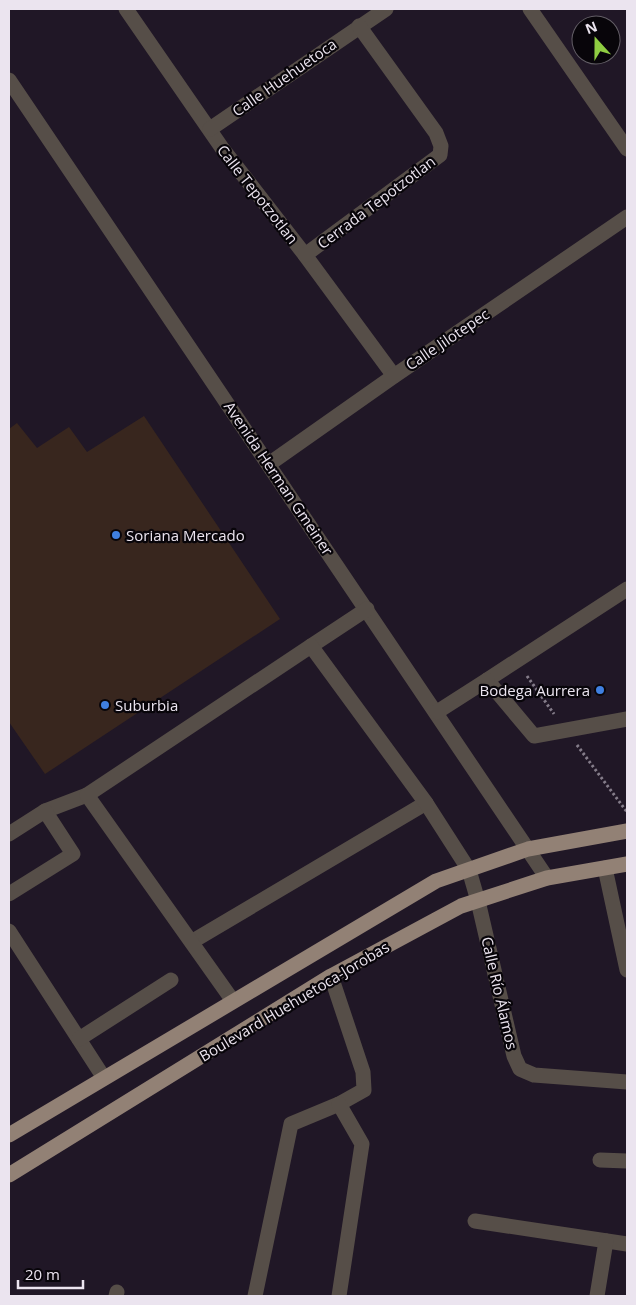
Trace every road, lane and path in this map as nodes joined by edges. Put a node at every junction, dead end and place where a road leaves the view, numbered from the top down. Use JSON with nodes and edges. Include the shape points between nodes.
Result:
{"nodes":[{"id":1,"x":126,"y":9,"type":"edge"},
{"id":2,"x":386,"y":9,"type":"edge"},
{"id":3,"x":530,"y":9,"type":"edge"},
{"id":4,"x":359,"y":26,"type":"junction"},
{"id":5,"x":9,"y":80,"type":"edge"},
{"id":6,"x":210,"y":129,"type":"junction"},
{"id":7,"x":627,"y":149,"type":"edge"},
{"id":8,"x":627,"y":217,"type":"edge"},
{"id":9,"x":305,"y":255,"type":"junction"},
{"id":10,"x":394,"y":376,"type":"junction"},
{"id":11,"x":269,"y":464,"type":"junction"},
{"id":12,"x":627,"y":589,"type":"edge"},
{"id":13,"x":367,"y":609,"type":"junction"},
{"id":14,"x":311,"y":646,"type":"junction"},
{"id":15,"x":487,"y":680,"type":"junction"},
{"id":16,"x":437,"y":712,"type":"junction"},
{"id":17,"x":627,"y":718,"type":"edge"},
{"id":18,"x":87,"y":795,"type":"junction"},
{"id":19,"x":426,"y":803,"type":"junction"},
{"id":20,"x":46,"y":811,"type":"junction"},
{"id":21,"x":627,"y":831,"type":"edge"},
{"id":22,"x":9,"y":834,"type":"edge"},
{"id":23,"x":528,"y":849,"type":"junction"},
{"id":24,"x":627,"y":864,"type":"edge"},
{"id":25,"x":605,"y":868,"type":"junction"},
{"id":26,"x":469,"y":870,"type":"junction"},
{"id":27,"x":547,"y":878,"type":"junction"},
{"id":28,"x":9,"y":894,"type":"edge"},
{"id":29,"x":478,"y":901,"type":"junction"},
{"id":30,"x":9,"y":931,"type":"edge"},
{"id":31,"x":193,"y":941,"type":"junction"},
{"id":32,"x":627,"y":970,"type":"edge"},
{"id":33,"x":331,"y":976,"type":"junction"},
{"id":34,"x":171,"y":980,"type":"dead end"},
{"id":35,"x":233,"y":1001,"type":"junction"},
{"id":36,"x":79,"y":1039,"type":"junction"},
{"id":37,"x":104,"y":1078,"type":"junction"},
{"id":38,"x":627,"y":1082,"type":"edge"},
{"id":39,"x":339,"y":1104,"type":"junction"},
{"id":40,"x":9,"y":1135,"type":"edge"},
{"id":41,"x":600,"y":1160,"type":"dead end"},
{"id":42,"x":627,"y":1161,"type":"edge"},
{"id":43,"x":9,"y":1175,"type":"edge"},
{"id":44,"x":476,"y":1221,"type":"dead end"},
{"id":45,"x":606,"y":1241,"type":"junction"},
{"id":46,"x":627,"y":1244,"type":"edge"},
{"id":47,"x":255,"y":1296,"type":"edge"},
{"id":48,"x":339,"y":1296,"type":"edge"},
{"id":49,"x":597,"y":1296,"type":"edge"}],
"edges":[{"from":1,"to":6,"type":"street","name":"Calle Tepotzotlan"},
{"from":2,"to":4,"type":"street","name":"Calle Huehuetoca"},
{"from":3,"to":7,"type":"street"},
{"from":4,"to":6,"type":"street","name":"Calle Huehuetoca"},
{"from":4,"to":9,"type":"street","name":"Cerrada Tepotzotlan","via":[[436,133],[441,146],[440,155]]},
{"from":5,"to":11,"type":"street","name":"Avenida Herman Gmeiner"},
{"from":6,"to":9,"type":"street","name":"Calle Tepotzotlan"},
{"from":8,"to":10,"type":"street","name":"Calle Jilotepec"},
{"from":9,"to":10,"type":"street","name":"Calle Tepotzotlan"},
{"from":10,"to":11,"type":"street","name":"Calle Jilotepec"},
{"from":11,"to":13,"type":"street","name":"Avenida Herman Gmeiner"},
{"from":12,"to":15,"type":"street"},
{"from":13,"to":14,"type":"street"},
{"from":13,"to":16,"type":"street","name":"Avenida Herman Gmeiner"},
{"from":14,"to":18,"type":"street"},
{"from":14,"to":19,"type":"street","name":"Calle Río Álamos"},
{"from":15,"to":16,"type":"street"},
{"from":15,"to":17,"type":"street","via":[[534,736]]},
{"from":16,"to":23,"type":"street","name":"Avenida Herman Gmeiner"},
{"from":18,"to":20,"type":"street"},
{"from":18,"to":31,"type":"street"},
{"from":19,"to":26,"type":"street","name":"Calle Río Álamos"},
{"from":19,"to":31,"type":"street"},
{"from":20,"to":22,"type":"street"},
{"from":20,"to":28,"type":"street","via":[[73,854]]},
{"from":21,"to":23,"type":"main road","name":"Boulevard Huehuetoca-Jorobas"},
{"from":23,"to":26,"type":"main road","name":"Boulevard Huehuetoca-Jorobas"},
{"from":23,"to":27,"type":"street","name":"Avenida Herman Gmeiner"},
{"from":24,"to":25,"type":"main road","name":"Boulevard Huehuetoca-Jorobas"},
{"from":25,"to":27,"type":"main road","name":"Boulevard Huehuetoca-Jorobas"},
{"from":25,"to":32,"type":"street"},
{"from":26,"to":29,"type":"street","name":"Calle Río Álamos"},
{"from":26,"to":35,"type":"main road","name":"Boulevard Huehuetoca-Jorobas","via":[[436,881]]},
{"from":27,"to":29,"type":"main road","name":"Boulevard Huehuetoca-Jorobas"},
{"from":29,"to":33,"type":"main road","name":"Boulevard Huehuetoca-Jorobas","via":[[462,906]]},
{"from":29,"to":38,"type":"street","name":"Calle Río Álamos","via":[[514,1056],[520,1069],[534,1075]]},
{"from":30,"to":36,"type":"street"},
{"from":31,"to":35,"type":"street"},
{"from":33,"to":39,"type":"street","via":[[363,1072],[364,1090]]},
{"from":33,"to":43,"type":"main road","name":"Boulevard Huehuetoca-Jorobas"},
{"from":34,"to":36,"type":"street"},
{"from":35,"to":37,"type":"main road","name":"Boulevard Huehuetoca-Jorobas"},
{"from":36,"to":37,"type":"street"},
{"from":37,"to":40,"type":"main road","name":"Boulevard Huehuetoca-Jorobas"},
{"from":39,"to":47,"type":"street","via":[[291,1124]]},
{"from":39,"to":48,"type":"street","via":[[362,1144]]},
{"from":41,"to":42,"type":"street"},
{"from":44,"to":45,"type":"street"},
{"from":45,"to":46,"type":"street"},
{"from":45,"to":49,"type":"street"}]}
